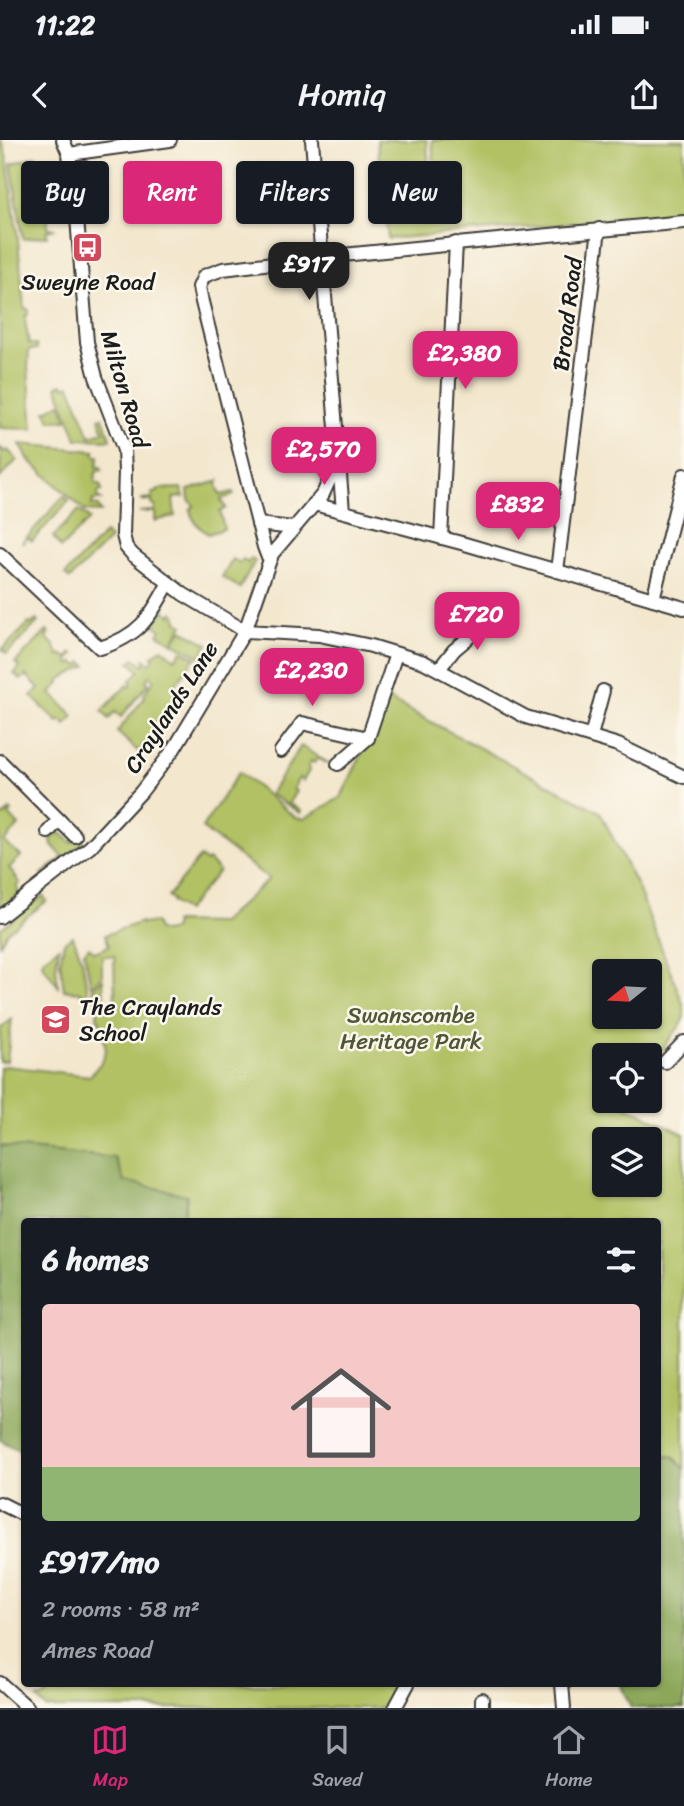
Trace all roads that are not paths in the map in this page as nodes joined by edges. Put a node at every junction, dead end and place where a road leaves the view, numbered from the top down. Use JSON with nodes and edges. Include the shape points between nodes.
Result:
{"nodes":[{"id":1,"x":63,"y":140,"type":"edge"},
{"id":2,"x":170,"y":140,"type":"edge"},
{"id":3,"x":312,"y":140,"type":"edge"},
{"id":4,"x":69,"y":154,"type":"junction"},
{"id":5,"x":684,"y":222,"type":"edge"},
{"id":6,"x":599,"y":229,"type":"junction"},
{"id":7,"x":456,"y":243,"type":"junction"},
{"id":8,"x":322,"y":257,"type":"junction"},
{"id":9,"x":338,"y":461,"type":"junction"},
{"id":10,"x":684,"y":475,"type":"edge"},
{"id":11,"x":314,"y":504,"type":"junction"},
{"id":12,"x":343,"y":511,"type":"junction"},
{"id":13,"x":258,"y":524,"type":"junction"},
{"id":14,"x":293,"y":528,"type":"junction"},
{"id":15,"x":441,"y":538,"type":"junction"},
{"id":16,"x":271,"y":558,"type":"junction"},
{"id":17,"x":2,"y":561,"type":"edge"},
{"id":18,"x":557,"y":572,"type":"junction"},
{"id":19,"x":168,"y":584,"type":"junction"},
{"id":20,"x":653,"y":599,"type":"junction"},
{"id":21,"x":684,"y":608,"type":"edge"},
{"id":22,"x":492,"y":618,"type":"dead end"},
{"id":23,"x":245,"y":631,"type":"junction"},
{"id":24,"x":396,"y":654,"type":"junction"},
{"id":25,"x":439,"y":669,"type":"junction"},
{"id":26,"x":603,"y":691,"type":"dead end"},
{"id":27,"x":591,"y":736,"type":"junction"},
{"id":28,"x":368,"y":738,"type":"junction"},
{"id":29,"x":281,"y":751,"type":"dead end"},
{"id":30,"x":0,"y":761,"type":"edge"},
{"id":31,"x":338,"y":764,"type":"dead end"},
{"id":32,"x":684,"y":777,"type":"edge"},
{"id":33,"x":60,"y":820,"type":"junction"},
{"id":34,"x":48,"y":832,"type":"dead end"},
{"id":35,"x":75,"y":836,"type":"dead end"},
{"id":36,"x":1,"y":919,"type":"edge"},
{"id":37,"x":684,"y":1042,"type":"edge"},
{"id":38,"x":665,"y":1062,"type":"dead end"},
{"id":39,"x":0,"y":1503,"type":"edge"},
{"id":40,"x":21,"y":1514,"type":"edge"},
{"id":41,"x":0,"y":1683,"type":"edge"},
{"id":42,"x":406,"y":1687,"type":"edge"},
{"id":43,"x":562,"y":1687,"type":"edge"},
{"id":44,"x":28,"y":1708,"type":"edge"},
{"id":45,"x":395,"y":1708,"type":"edge"},
{"id":46,"x":564,"y":1708,"type":"edge"}],
"edges":[{"from":1,"to":4,"type":"street","name":"Milton Road"},
{"from":2,"to":4,"type":"street"},
{"from":3,"to":8,"type":"street"},
{"from":4,"to":19,"type":"street","name":"Milton Road","via":[[89,352],[125,455],[124,541],[133,555]]},
{"from":5,"to":6,"type":"street"},
{"from":6,"to":7,"type":"street"},
{"from":6,"to":18,"type":"street","name":"Broad Road"},
{"from":7,"to":8,"type":"street"},
{"from":7,"to":15,"type":"street"},
{"from":8,"to":9,"type":"street"},
{"from":8,"to":13,"type":"street","via":[[216,270],[199,284]]},
{"from":9,"to":11,"type":"street","name":"Craylands Lane"},
{"from":9,"to":12,"type":"street"},
{"from":10,"to":20,"type":"street"},
{"from":11,"to":12,"type":"street"},
{"from":11,"to":14,"type":"street","name":"Craylands Lane"},
{"from":12,"to":15,"type":"street"},
{"from":13,"to":14,"type":"street"},
{"from":13,"to":16,"type":"street"},
{"from":14,"to":16,"type":"street","name":"Craylands Lane"},
{"from":15,"to":18,"type":"street"},
{"from":16,"to":23,"type":"street","name":"Craylands Lane"},
{"from":17,"to":19,"type":"street","via":[[99,648],[140,628]]},
{"from":18,"to":20,"type":"street"},
{"from":19,"to":23,"type":"street","name":"Milton Road"},
{"from":20,"to":21,"type":"street"},
{"from":22,"to":25,"type":"street"},
{"from":23,"to":24,"type":"street","via":[[311,634]]},
{"from":23,"to":36,"type":"street","name":"Craylands Lane","via":[[184,735],[142,790],[90,847]]},
{"from":24,"to":25,"type":"street"},
{"from":24,"to":28,"type":"street"},
{"from":25,"to":27,"type":"street","via":[[526,717]]},
{"from":26,"to":27,"type":"street"},
{"from":27,"to":32,"type":"street"},
{"from":28,"to":29,"type":"street","via":[[302,723]]},
{"from":28,"to":31,"type":"street"},
{"from":30,"to":33,"type":"street"},
{"from":33,"to":34,"type":"street"},
{"from":33,"to":35,"type":"street"},
{"from":37,"to":38,"type":"street"},
{"from":39,"to":40,"type":"street"},
{"from":41,"to":44,"type":"street"},
{"from":42,"to":45,"type":"street"},
{"from":43,"to":46,"type":"street"}]}
